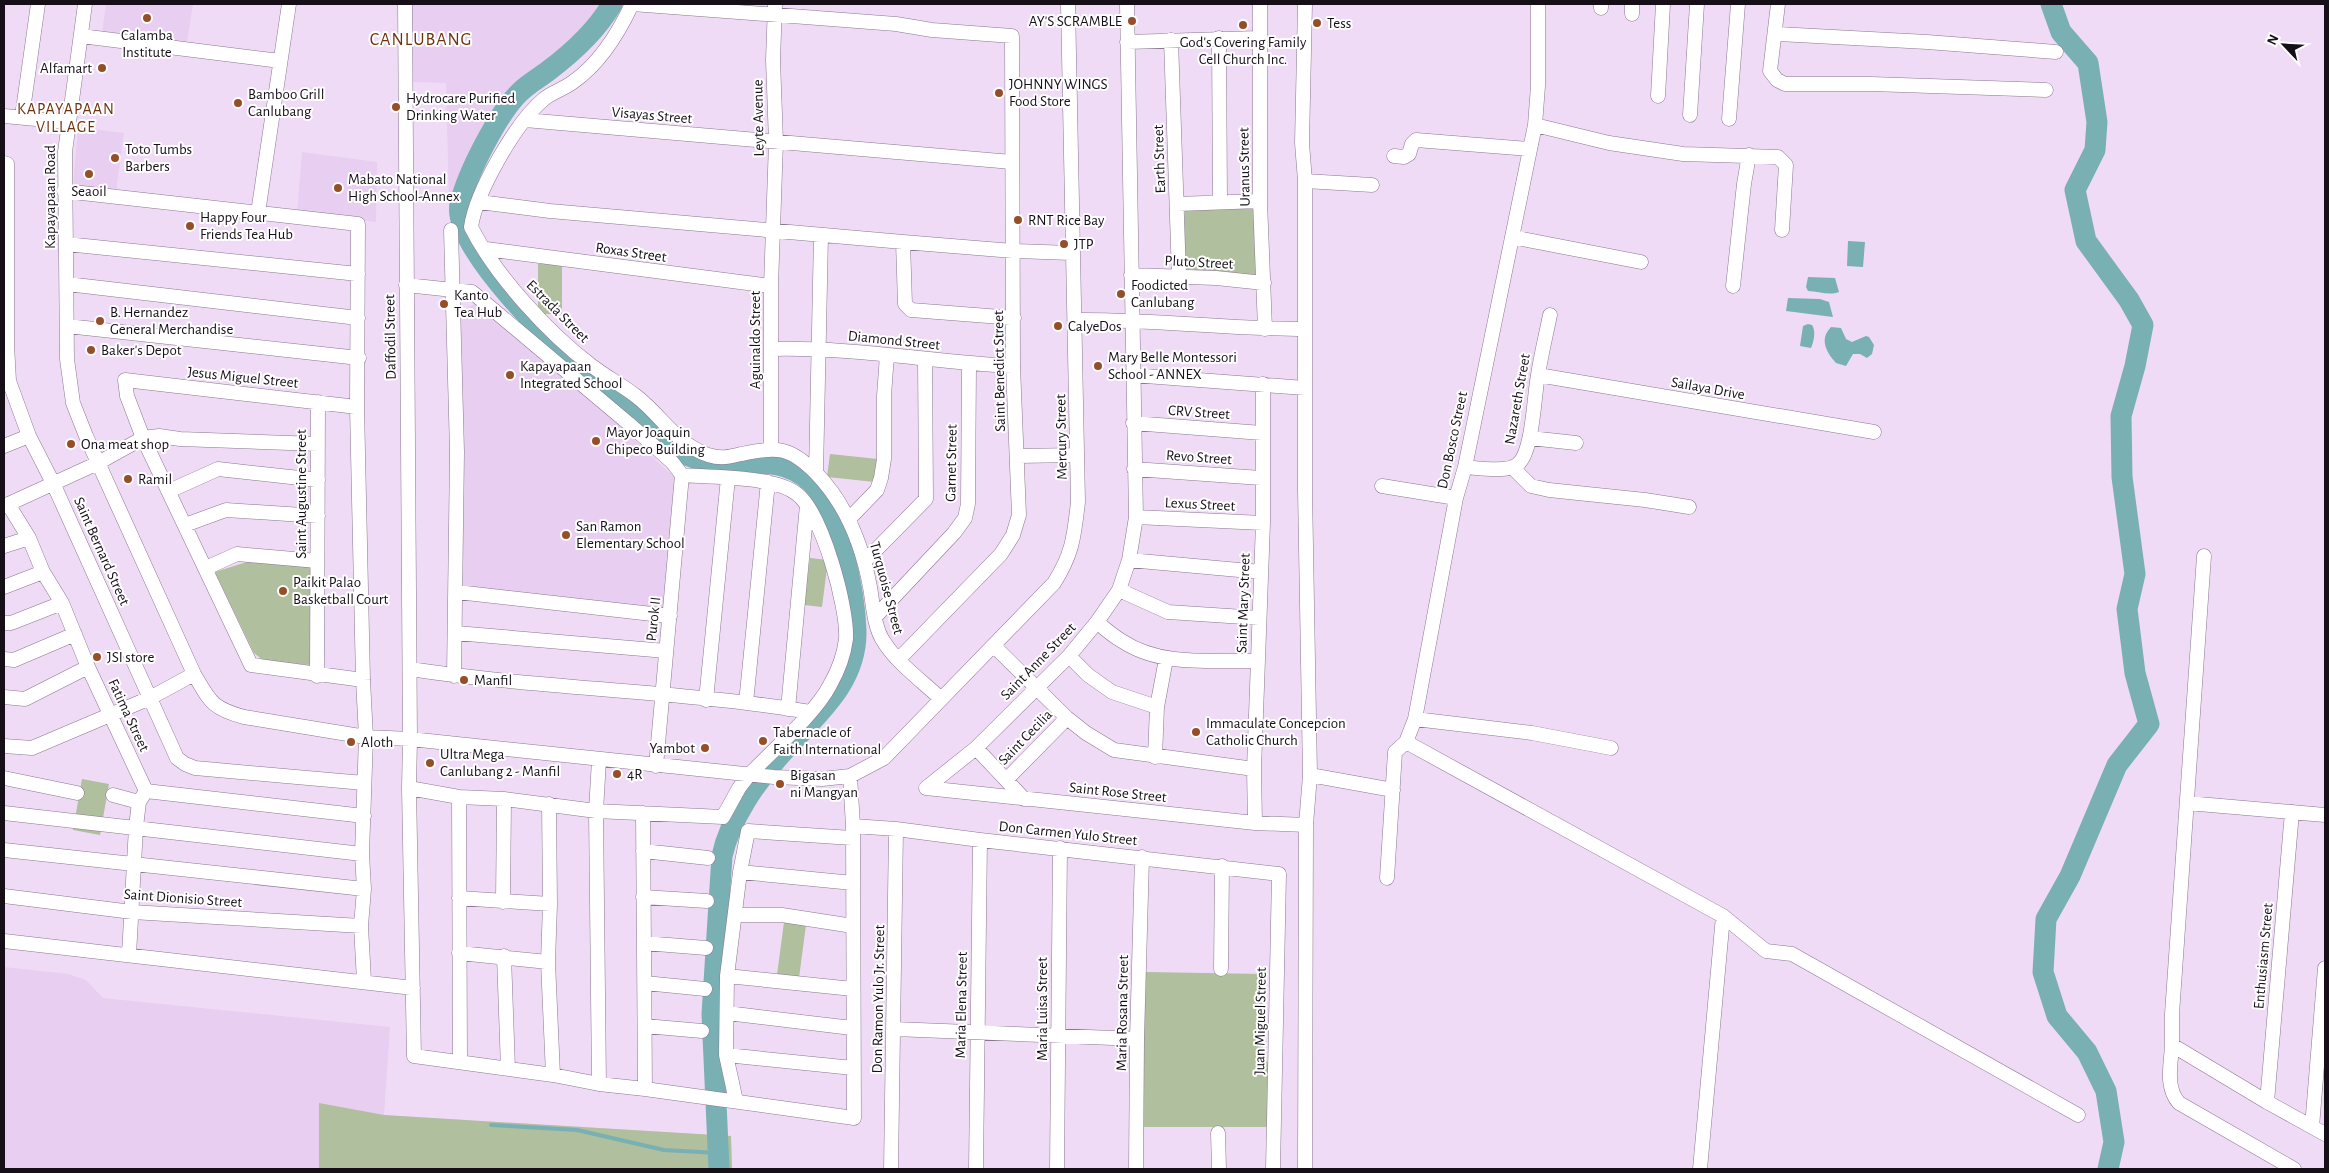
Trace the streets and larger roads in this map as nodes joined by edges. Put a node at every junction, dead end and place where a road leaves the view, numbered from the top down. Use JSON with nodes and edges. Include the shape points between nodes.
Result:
{"nodes":[{"id":1,"x":38,"y":4,"type":"edge"},
{"id":2,"x":85,"y":4,"type":"edge"},
{"id":3,"x":289,"y":4,"type":"edge"},
{"id":4,"x":404,"y":4,"type":"edge"},
{"id":5,"x":632,"y":4,"type":"edge"},
{"id":6,"x":1068,"y":4,"type":"edge"},
{"id":7,"x":1127,"y":4,"type":"edge"},
{"id":8,"x":1260,"y":4,"type":"edge"},
{"id":9,"x":1304,"y":4,"type":"edge"},
{"id":10,"x":1538,"y":4,"type":"edge"},
{"id":11,"x":1663,"y":4,"type":"edge"},
{"id":12,"x":1697,"y":4,"type":"edge"},
{"id":13,"x":1738,"y":4,"type":"edge"},
{"id":14,"x":1778,"y":4,"type":"edge"},
{"id":15,"x":775,"y":9,"type":"edge"},
{"id":16,"x":1776,"y":34,"type":"junction"},
{"id":17,"x":81,"y":36,"type":"junction"},
{"id":18,"x":1219,"y":38,"type":"junction"},
{"id":19,"x":1259,"y":38,"type":"junction"},
{"id":20,"x":1172,"y":40,"type":"junction"},
{"id":21,"x":1127,"y":42,"type":"junction"},
{"id":22,"x":2056,"y":52,"type":"dead end"},
{"id":23,"x":280,"y":61,"type":"junction"},
{"id":24,"x":2046,"y":90,"type":"dead end"},
{"id":25,"x":1658,"y":96,"type":"dead end"},
{"id":26,"x":1690,"y":115,"type":"dead end"},
{"id":27,"x":4,"y":116,"type":"edge"},
{"id":28,"x":22,"y":118,"type":"junction"},
{"id":29,"x":1729,"y":119,"type":"dead end"},
{"id":30,"x":524,"y":120,"type":"junction"},
{"id":31,"x":68,"y":122,"type":"junction"},
{"id":32,"x":1535,"y":125,"type":"junction"},
{"id":33,"x":776,"y":142,"type":"junction"},
{"id":34,"x":1530,"y":149,"type":"junction"},
{"id":35,"x":1749,"y":155,"type":"junction"},
{"id":36,"x":1394,"y":156,"type":"dead end"},
{"id":37,"x":1012,"y":162,"type":"junction"},
{"id":38,"x":6,"y":163,"type":"edge"},
{"id":39,"x":1305,"y":181,"type":"junction"},
{"id":40,"x":1372,"y":184,"type":"dead end"},
{"id":41,"x":64,"y":191,"type":"junction"},
{"id":42,"x":1260,"y":201,"type":"junction"},
{"id":43,"x":478,"y":202,"type":"junction"},
{"id":44,"x":1220,"y":202,"type":"junction"},
{"id":45,"x":1177,"y":204,"type":"junction"},
{"id":46,"x":6,"y":205,"type":"edge"},
{"id":47,"x":258,"y":213,"type":"junction"},
{"id":48,"x":451,"y":230,"type":"dead end"},
{"id":49,"x":1782,"y":230,"type":"dead end"},
{"id":50,"x":774,"y":231,"type":"junction"},
{"id":51,"x":820,"y":235,"type":"junction"},
{"id":52,"x":1512,"y":237,"type":"junction"},
{"id":53,"x":903,"y":242,"type":"junction"},
{"id":54,"x":66,"y":244,"type":"junction"},
{"id":55,"x":486,"y":249,"type":"junction"},
{"id":56,"x":1013,"y":251,"type":"junction"},
{"id":57,"x":1072,"y":252,"type":"junction"},
{"id":58,"x":1641,"y":262,"type":"dead end"},
{"id":59,"x":358,"y":274,"type":"junction"},
{"id":60,"x":1131,"y":275,"type":"junction"},
{"id":61,"x":1179,"y":276,"type":"junction"},
{"id":62,"x":1264,"y":283,"type":"junction"},
{"id":63,"x":67,"y":284,"type":"junction"},
{"id":64,"x":406,"y":285,"type":"junction"},
{"id":65,"x":771,"y":286,"type":"junction"},
{"id":66,"x":1734,"y":286,"type":"dead end"},
{"id":67,"x":451,"y":289,"type":"junction"},
{"id":68,"x":1550,"y":315,"type":"dead end"},
{"id":69,"x":358,"y":318,"type":"junction"},
{"id":70,"x":1014,"y":318,"type":"junction"},
{"id":71,"x":1076,"y":320,"type":"junction"},
{"id":72,"x":1131,"y":320,"type":"junction"},
{"id":73,"x":67,"y":326,"type":"junction"},
{"id":74,"x":1265,"y":329,"type":"junction"},
{"id":75,"x":1305,"y":329,"type":"junction"},
{"id":76,"x":5,"y":345,"type":"edge"},
{"id":77,"x":817,"y":348,"type":"junction"},
{"id":78,"x":772,"y":349,"type":"junction"},
{"id":79,"x":887,"y":355,"type":"junction"},
{"id":80,"x":359,"y":358,"type":"junction"},
{"id":81,"x":925,"y":359,"type":"junction"},
{"id":82,"x":969,"y":364,"type":"junction"},
{"id":83,"x":1013,"y":366,"type":"junction"},
{"id":84,"x":1132,"y":375,"type":"junction"},
{"id":85,"x":1538,"y":375,"type":"junction"},
{"id":86,"x":7,"y":380,"type":"edge"},
{"id":87,"x":1263,"y":384,"type":"junction"},
{"id":88,"x":1305,"y":388,"type":"junction"},
{"id":89,"x":318,"y":402,"type":"junction"},
{"id":90,"x":10,"y":403,"type":"edge"},
{"id":91,"x":358,"y":407,"type":"junction"},
{"id":92,"x":1133,"y":423,"type":"junction"},
{"id":93,"x":1874,"y":432,"type":"dead end"},
{"id":94,"x":1262,"y":433,"type":"junction"},
{"id":95,"x":29,"y":436,"type":"junction"},
{"id":96,"x":143,"y":438,"type":"junction"},
{"id":97,"x":1530,"y":438,"type":"junction"},
{"id":98,"x":1576,"y":443,"type":"dead end"},
{"id":99,"x":318,"y":444,"type":"junction"},
{"id":100,"x":4,"y":446,"type":"edge"},
{"id":101,"x":771,"y":449,"type":"junction"},
{"id":102,"x":1077,"y":455,"type":"junction"},
{"id":103,"x":1017,"y":456,"type":"junction"},
{"id":104,"x":98,"y":463,"type":"junction"},
{"id":105,"x":1465,"y":467,"type":"junction"},
{"id":106,"x":1512,"y":467,"type":"junction"},
{"id":107,"x":1134,"y":469,"type":"junction"},
{"id":108,"x":816,"y":473,"type":"junction"},
{"id":109,"x":682,"y":475,"type":"junction"},
{"id":110,"x":728,"y":478,"type":"junction"},
{"id":111,"x":1261,"y":478,"type":"junction"},
{"id":112,"x":318,"y":480,"type":"junction"},
{"id":113,"x":768,"y":482,"type":"junction"},
{"id":114,"x":53,"y":483,"type":"junction"},
{"id":115,"x":1382,"y":486,"type":"dead end"},
{"id":116,"x":169,"y":491,"type":"junction"},
{"id":117,"x":1456,"y":498,"type":"junction"},
{"id":118,"x":6,"y":505,"type":"edge"},
{"id":119,"x":807,"y":505,"type":"junction"},
{"id":120,"x":1689,"y":507,"type":"dead end"},
{"id":121,"x":318,"y":516,"type":"junction"},
{"id":122,"x":1136,"y":517,"type":"junction"},
{"id":123,"x":850,"y":519,"type":"junction"},
{"id":124,"x":1263,"y":523,"type":"junction"},
{"id":125,"x":185,"y":525,"type":"junction"},
{"id":126,"x":29,"y":538,"type":"junction"},
{"id":127,"x":4,"y":546,"type":"edge"},
{"id":128,"x":2204,"y":556,"type":"dead end"},
{"id":129,"x":1129,"y":560,"type":"junction"},
{"id":130,"x":318,"y":561,"type":"junction"},
{"id":131,"x":865,"y":561,"type":"junction"},
{"id":132,"x":206,"y":568,"type":"junction"},
{"id":133,"x":42,"y":572,"type":"junction"},
{"id":134,"x":1261,"y":572,"type":"junction"},
{"id":135,"x":4,"y":587,"type":"edge"},
{"id":136,"x":1119,"y":590,"type":"junction"},
{"id":137,"x":457,"y":592,"type":"junction"},
{"id":138,"x":62,"y":603,"type":"junction"},
{"id":139,"x":670,"y":616,"type":"junction"},
{"id":140,"x":875,"y":616,"type":"junction"},
{"id":141,"x":1260,"y":618,"type":"junction"},
{"id":142,"x":1097,"y":622,"type":"junction"},
{"id":143,"x":4,"y":623,"type":"edge"},
{"id":144,"x":456,"y":633,"type":"junction"},
{"id":145,"x":75,"y":634,"type":"junction"},
{"id":146,"x":994,"y":646,"type":"junction"},
{"id":147,"x":666,"y":651,"type":"junction"},
{"id":148,"x":1069,"y":656,"type":"junction"},
{"id":149,"x":1166,"y":658,"type":"junction"},
{"id":150,"x":4,"y":659,"type":"edge"},
{"id":151,"x":899,"y":659,"type":"junction"},
{"id":152,"x":1257,"y":661,"type":"junction"},
{"id":153,"x":88,"y":667,"type":"junction"},
{"id":154,"x":410,"y":669,"type":"junction"},
{"id":155,"x":194,"y":674,"type":"junction"},
{"id":156,"x":317,"y":676,"type":"junction"},
{"id":157,"x":454,"y":676,"type":"junction"},
{"id":158,"x":363,"y":680,"type":"junction"},
{"id":159,"x":1035,"y":688,"type":"junction"},
{"id":160,"x":661,"y":694,"type":"junction"},
{"id":161,"x":4,"y":697,"type":"edge"},
{"id":162,"x":150,"y":698,"type":"junction"},
{"id":163,"x":940,"y":698,"type":"junction"},
{"id":164,"x":706,"y":700,"type":"junction"},
{"id":165,"x":746,"y":703,"type":"junction"},
{"id":166,"x":1157,"y":707,"type":"junction"},
{"id":167,"x":788,"y":709,"type":"junction"},
{"id":168,"x":810,"y":712,"type":"junction"},
{"id":169,"x":111,"y":715,"type":"junction"},
{"id":170,"x":1067,"y":718,"type":"junction"},
{"id":171,"x":1415,"y":719,"type":"junction"},
{"id":172,"x":366,"y":736,"type":"junction"},
{"id":173,"x":410,"y":739,"type":"junction"},
{"id":174,"x":1406,"y":742,"type":"junction"},
{"id":175,"x":4,"y":746,"type":"edge"},
{"id":176,"x":976,"y":748,"type":"junction"},
{"id":177,"x":1611,"y":748,"type":"dead end"},
{"id":178,"x":1155,"y":757,"type":"junction"},
{"id":179,"x":599,"y":760,"type":"junction"},
{"id":180,"x":656,"y":766,"type":"junction"},
{"id":181,"x":1254,"y":769,"type":"junction"},
{"id":182,"x":1310,"y":775,"type":"junction"},
{"id":183,"x":761,"y":776,"type":"junction"},
{"id":184,"x":850,"y":776,"type":"junction"},
{"id":185,"x":4,"y":778,"type":"edge"},
{"id":186,"x":1007,"y":779,"type":"junction"},
{"id":187,"x":364,"y":783,"type":"junction"},
{"id":188,"x":408,"y":788,"type":"junction"},
{"id":189,"x":926,"y":788,"type":"joint"},
{"id":190,"x":1393,"y":790,"type":"junction"},
{"id":191,"x":77,"y":792,"type":"dead end"},
{"id":192,"x":113,"y":795,"type":"dead end"},
{"id":193,"x":142,"y":797,"type":"junction"},
{"id":194,"x":458,"y":797,"type":"junction"},
{"id":195,"x":504,"y":799,"type":"junction"},
{"id":196,"x":1024,"y":799,"type":"junction"},
{"id":197,"x":2187,"y":803,"type":"junction"},
{"id":198,"x":549,"y":804,"type":"junction"},
{"id":199,"x":596,"y":811,"type":"junction"},
{"id":200,"x":2292,"y":812,"type":"junction"},
{"id":201,"x":4,"y":813,"type":"edge"},
{"id":202,"x":644,"y":813,"type":"junction"},
{"id":203,"x":2325,"y":815,"type":"edge"},
{"id":204,"x":364,"y":816,"type":"junction"},
{"id":205,"x":1255,"y":823,"type":"junction"},
{"id":206,"x":1306,"y":825,"type":"junction"},
{"id":207,"x":136,"y":827,"type":"junction"},
{"id":208,"x":896,"y":829,"type":"junction"},
{"id":209,"x":852,"y":832,"type":"junction"},
{"id":210,"x":980,"y":840,"type":"junction"},
{"id":211,"x":1060,"y":848,"type":"junction"},
{"id":212,"x":4,"y":850,"type":"edge"},
{"id":213,"x":643,"y":851,"type":"junction"},
{"id":214,"x":362,"y":854,"type":"junction"},
{"id":215,"x":1142,"y":857,"type":"junction"},
{"id":216,"x":708,"y":858,"type":"dead end"},
{"id":217,"x":133,"y":863,"type":"junction"},
{"id":218,"x":1222,"y":866,"type":"junction"},
{"id":219,"x":740,"y":872,"type":"junction"},
{"id":220,"x":1279,"y":874,"type":"joint"},
{"id":221,"x":1387,"y":878,"type":"dead end"},
{"id":222,"x":853,"y":883,"type":"junction"},
{"id":223,"x":364,"y":889,"type":"junction"},
{"id":224,"x":4,"y":896,"type":"edge"},
{"id":225,"x":643,"y":897,"type":"junction"},
{"id":226,"x":458,"y":898,"type":"junction"},
{"id":227,"x":707,"y":901,"type":"dead end"},
{"id":228,"x":503,"y":902,"type":"junction"},
{"id":229,"x":550,"y":904,"type":"junction"},
{"id":230,"x":132,"y":912,"type":"junction"},
{"id":231,"x":735,"y":915,"type":"junction"},
{"id":232,"x":1723,"y":916,"type":"junction"},
{"id":233,"x":361,"y":926,"type":"junction"},
{"id":234,"x":853,"y":926,"type":"junction"},
{"id":235,"x":4,"y":941,"type":"edge"},
{"id":236,"x":644,"y":943,"type":"junction"},
{"id":237,"x":706,"y":948,"type":"dead end"},
{"id":238,"x":459,"y":953,"type":"junction"},
{"id":239,"x":129,"y":955,"type":"junction"},
{"id":240,"x":504,"y":956,"type":"junction"},
{"id":241,"x":548,"y":962,"type":"junction"},
{"id":242,"x":2325,"y":968,"type":"edge"},
{"id":243,"x":1221,"y":969,"type":"dead end"},
{"id":244,"x":727,"y":976,"type":"junction"},
{"id":245,"x":364,"y":981,"type":"junction"},
{"id":246,"x":645,"y":983,"type":"junction"},
{"id":247,"x":413,"y":988,"type":"junction"},
{"id":248,"x":705,"y":989,"type":"dead end"},
{"id":249,"x":853,"y":989,"type":"junction"},
{"id":250,"x":727,"y":1013,"type":"junction"},
{"id":251,"x":645,"y":1026,"type":"junction"},
{"id":252,"x":852,"y":1028,"type":"junction"},
{"id":253,"x":894,"y":1029,"type":"junction"},
{"id":254,"x":702,"y":1030,"type":"dead end"},
{"id":255,"x":976,"y":1034,"type":"junction"},
{"id":256,"x":1059,"y":1036,"type":"junction"},
{"id":257,"x":1136,"y":1039,"type":"junction"},
{"id":258,"x":2172,"y":1045,"type":"junction"},
{"id":259,"x":726,"y":1056,"type":"junction"},
{"id":260,"x":460,"y":1062,"type":"junction"},
{"id":261,"x":853,"y":1068,"type":"junction"},
{"id":262,"x":508,"y":1069,"type":"junction"},
{"id":263,"x":553,"y":1075,"type":"junction"},
{"id":264,"x":599,"y":1084,"type":"junction"},
{"id":265,"x":645,"y":1089,"type":"junction"},
{"id":266,"x":732,"y":1101,"type":"junction"},
{"id":267,"x":2267,"y":1102,"type":"junction"},
{"id":268,"x":2078,"y":1115,"type":"dead end"},
{"id":269,"x":2312,"y":1127,"type":"junction"},
{"id":270,"x":1218,"y":1133,"type":"dead end"},
{"id":271,"x":2325,"y":1134,"type":"edge"},
{"id":272,"x":891,"y":1169,"type":"edge"},
{"id":273,"x":976,"y":1169,"type":"edge"},
{"id":274,"x":1057,"y":1169,"type":"edge"},
{"id":275,"x":1136,"y":1169,"type":"edge"},
{"id":276,"x":1219,"y":1169,"type":"edge"},
{"id":277,"x":1273,"y":1169,"type":"edge"},
{"id":278,"x":1305,"y":1169,"type":"edge"},
{"id":279,"x":1700,"y":1169,"type":"edge"},
{"id":280,"x":2294,"y":1169,"type":"edge"}],
"edges":[{"from":1,"to":28,"type":"street"},
{"from":2,"to":17,"type":"street","name":"Kapayapaan Road"},
{"from":3,"to":23,"type":"street"},
{"from":4,"to":64,"type":"street","name":"Daffodil Street"},
{"from":5,"to":15,"type":"street"},
{"from":5,"to":30,"type":"street","name":"Estrada Street","via":[[612,43],[574,82],[544,99]]},
{"from":6,"to":57,"type":"street","name":"Mercury Street"},
{"from":7,"to":21,"type":"street","name":"Saint Anne Street"},
{"from":8,"to":19,"type":"street","name":"Uranus Street"},
{"from":9,"to":39,"type":"street","via":[[1302,143]]},
{"from":10,"to":32,"type":"street","name":"Don Bosco Street"},
{"from":11,"to":25,"type":"street"},
{"from":12,"to":26,"type":"street"},
{"from":13,"to":29,"type":"street"},
{"from":14,"to":16,"type":"street"},
{"from":15,"to":33,"type":"street","name":"Leyte Avenue"},
{"from":15,"to":37,"type":"street","name":"Saint Benedict Street","via":[[1012,36]]},
{"from":16,"to":22,"type":"street"},
{"from":16,"to":24,"type":"street","via":[[1770,71],[1785,84]]},
{"from":17,"to":23,"type":"street"},
{"from":17,"to":31,"type":"street","name":"Kapayapaan Road"},
{"from":18,"to":19,"type":"street"},
{"from":18,"to":20,"type":"street"},
{"from":18,"to":44,"type":"street"},
{"from":19,"to":42,"type":"street","name":"Uranus Street"},
{"from":20,"to":21,"type":"street"},
{"from":20,"to":45,"type":"street","name":"Earth Street"},
{"from":21,"to":60,"type":"street","name":"Saint Anne Street"},
{"from":23,"to":47,"type":"street"},
{"from":27,"to":28,"type":"street"},
{"from":28,"to":31,"type":"street"},
{"from":30,"to":33,"type":"street","name":"Visayas Street"},
{"from":30,"to":43,"type":"street","name":"Estrada Street","via":[[498,160]]},
{"from":31,"to":41,"type":"street","name":"Kapayapaan Road"},
{"from":32,"to":34,"type":"street","name":"Don Bosco Street"},
{"from":32,"to":35,"type":"street","via":[[1609,143],[1683,154]]},
{"from":33,"to":37,"type":"street","name":"Visayas Street"},
{"from":33,"to":50,"type":"street","name":"Leyte Avenue"},
{"from":34,"to":36,"type":"street","via":[[1416,140],[1409,154]]},
{"from":34,"to":52,"type":"street","name":"Don Bosco Street"},
{"from":35,"to":49,"type":"street","via":[[1778,158],[1785,162]]},
{"from":35,"to":66,"type":"street"},
{"from":37,"to":56,"type":"street","name":"Saint Benedict Street"},
{"from":38,"to":46,"type":"street","name":"Saint Bernard Street"},
{"from":39,"to":40,"type":"street"},
{"from":39,"to":75,"type":"street"},
{"from":41,"to":47,"type":"street"},
{"from":41,"to":54,"type":"street","name":"Kapayapaan Road"},
{"from":42,"to":44,"type":"street"},
{"from":42,"to":62,"type":"street","name":"Uranus Street"},
{"from":43,"to":50,"type":"street"},
{"from":43,"to":55,"type":"street","name":"Estrada Street","via":[[471,227]]},
{"from":44,"to":45,"type":"street"},
{"from":45,"to":61,"type":"street","name":"Earth Street"},
{"from":46,"to":76,"type":"street","name":"Saint Bernard Street"},
{"from":47,"to":59,"type":"street","via":[[358,224]]},
{"from":48,"to":67,"type":"street"},
{"from":50,"to":51,"type":"street"},
{"from":50,"to":65,"type":"street","name":"Aguinaldo Street"},
{"from":51,"to":53,"type":"street"},
{"from":51,"to":77,"type":"street"},
{"from":52,"to":58,"type":"street"},
{"from":52,"to":105,"type":"street","name":"Don Bosco Street"},
{"from":53,"to":56,"type":"street"},
{"from":53,"to":70,"type":"street","via":[[905,304],[911,310]]},
{"from":54,"to":59,"type":"street"},
{"from":54,"to":63,"type":"street","name":"Kapayapaan Road"},
{"from":55,"to":65,"type":"street","name":"Roxas Street"},
{"from":55,"to":101,"type":"street","name":"Estrada Street","via":[[512,288],[563,341],[592,366],[637,396],[686,445],[726,459]]},
{"from":56,"to":57,"type":"street"},
{"from":56,"to":70,"type":"street","name":"Saint Benedict Street"},
{"from":57,"to":71,"type":"street","name":"Mercury Street"},
{"from":59,"to":69,"type":"street"},
{"from":60,"to":61,"type":"street","name":"Pluto Street"},
{"from":60,"to":72,"type":"street","name":"Saint Anne Street"},
{"from":61,"to":62,"type":"street","name":"Pluto Street"},
{"from":62,"to":74,"type":"street","name":"Uranus Street"},
{"from":63,"to":69,"type":"street"},
{"from":63,"to":73,"type":"street","name":"Kapayapaan Road"},
{"from":64,"to":67,"type":"street"},
{"from":64,"to":154,"type":"street","name":"Daffodil Street"},
{"from":65,"to":78,"type":"street","name":"Aguinaldo Street"},
{"from":67,"to":109,"type":"street","via":[[472,292],[635,429]]},
{"from":67,"to":137,"type":"street","via":[[457,452]]},
{"from":68,"to":85,"type":"street","name":"Nazareth Street"},
{"from":69,"to":80,"type":"street"},
{"from":70,"to":83,"type":"street","name":"Saint Benedict Street"},
{"from":71,"to":72,"type":"street"},
{"from":71,"to":102,"type":"street","name":"Mercury Street"},
{"from":72,"to":74,"type":"street"},
{"from":72,"to":84,"type":"street","name":"Saint Anne Street"},
{"from":73,"to":80,"type":"street"},
{"from":73,"to":104,"type":"street","name":"Kapayapaan Road","via":[[70,391]]},
{"from":74,"to":75,"type":"street"},
{"from":75,"to":88,"type":"street"},
{"from":76,"to":86,"type":"street","name":"Saint Bernard Street"},
{"from":77,"to":78,"type":"street","name":"Diamond Street"},
{"from":77,"to":79,"type":"street","name":"Diamond Street"},
{"from":77,"to":108,"type":"street"},
{"from":78,"to":101,"type":"street","name":"Aguinaldo Street"},
{"from":79,"to":81,"type":"street","name":"Diamond Street"},
{"from":79,"to":123,"type":"street","via":[[882,478],[877,490]]},
{"from":80,"to":91,"type":"street"},
{"from":81,"to":82,"type":"street","name":"Diamond Street"},
{"from":81,"to":131,"type":"street","via":[[926,498]]},
{"from":82,"to":83,"type":"street","name":"Diamond Street"},
{"from":82,"to":140,"type":"street","name":"Garnet Street","via":[[968,504],[965,518]]},
{"from":83,"to":103,"type":"street","name":"Saint Benedict Street"},
{"from":84,"to":87,"type":"street"},
{"from":84,"to":92,"type":"street","name":"Saint Anne Street"},
{"from":85,"to":93,"type":"street","name":"Sailaya Drive"},
{"from":85,"to":97,"type":"street","name":"Nazareth Street"},
{"from":86,"to":90,"type":"street","name":"Saint Bernard Street"},
{"from":87,"to":88,"type":"street"},
{"from":87,"to":94,"type":"street","name":"Saint Mary Street"},
{"from":88,"to":182,"type":"street"},
{"from":89,"to":91,"type":"street","name":"Jesus Miguel Street"},
{"from":89,"to":96,"type":"street","name":"Jesus Miguel Street","via":[[125,380]]},
{"from":89,"to":99,"type":"street","name":"Saint Augustine Street"},
{"from":90,"to":95,"type":"street","name":"Saint Bernard Street"},
{"from":91,"to":158,"type":"street"},
{"from":92,"to":94,"type":"street","name":"CRV Street"},
{"from":92,"to":107,"type":"street","name":"Saint Anne Street"},
{"from":94,"to":111,"type":"street","name":"Saint Mary Street"},
{"from":95,"to":100,"type":"street"},
{"from":95,"to":114,"type":"street","name":"Saint Bernard Street"},
{"from":96,"to":99,"type":"street","via":[[159,436]]},
{"from":96,"to":104,"type":"street"},
{"from":96,"to":116,"type":"street"},
{"from":97,"to":98,"type":"street"},
{"from":97,"to":106,"type":"street","name":"Nazareth Street","via":[[1518,465]]},
{"from":99,"to":112,"type":"street","name":"Saint Augustine Street"},
{"from":101,"to":108,"type":"street","name":"Turquoise Street","via":[[786,450],[796,455]]},
{"from":102,"to":103,"type":"street"},
{"from":102,"to":146,"type":"street","name":"Mercury Street","via":[[1078,502],[1073,545],[1066,564],[1054,582]]},
{"from":103,"to":151,"type":"street","name":"Saint Benedict Street","via":[[1019,515],[1013,535],[1001,554]]},
{"from":104,"to":114,"type":"street"},
{"from":104,"to":155,"type":"street","name":"Kapayapaan Road"},
{"from":105,"to":106,"type":"street","name":"Nazareth Street","via":[[1488,470]]},
{"from":105,"to":117,"type":"street","name":"Don Bosco Street"},
{"from":106,"to":120,"type":"street","via":[[1531,486]]},
{"from":107,"to":111,"type":"street","name":"Revo Street"},
{"from":107,"to":122,"type":"street","name":"Saint Anne Street"},
{"from":108,"to":123,"type":"street","name":"Turquoise Street","via":[[838,498]]},
{"from":109,"to":110,"type":"street"},
{"from":109,"to":139,"type":"street","name":"Purok II"},
{"from":110,"to":113,"type":"street"},
{"from":110,"to":164,"type":"street"},
{"from":111,"to":124,"type":"street","name":"Saint Mary Street"},
{"from":112,"to":116,"type":"street","via":[[218,469]]},
{"from":112,"to":121,"type":"street","name":"Saint Augustine Street"},
{"from":113,"to":119,"type":"street","via":[[797,494]]},
{"from":113,"to":165,"type":"street"},
{"from":114,"to":118,"type":"street"},
{"from":114,"to":162,"type":"street","name":"Saint Bernard Street"},
{"from":115,"to":117,"type":"street"},
{"from":116,"to":125,"type":"street"},
{"from":117,"to":171,"type":"street","name":"Don Bosco Street"},
{"from":118,"to":126,"type":"street","name":"Fatima Street"},
{"from":119,"to":167,"type":"street"},
{"from":119,"to":168,"type":"street","via":[[838,584],[846,627],[844,652],[836,675]]},
{"from":121,"to":125,"type":"street","via":[[226,510]]},
{"from":121,"to":130,"type":"street","name":"Saint Augustine Street"},
{"from":122,"to":124,"type":"street","name":"Lexus Street"},
{"from":122,"to":129,"type":"street","name":"Saint Anne Street"},
{"from":123,"to":131,"type":"street","name":"Turquoise Street"},
{"from":124,"to":134,"type":"street","name":"Saint Mary Street"},
{"from":125,"to":132,"type":"street"},
{"from":126,"to":127,"type":"street"},
{"from":126,"to":133,"type":"street","name":"Fatima Street"},
{"from":128,"to":197,"type":"street"},
{"from":129,"to":134,"type":"street"},
{"from":129,"to":136,"type":"street","name":"Saint Anne Street"},
{"from":130,"to":132,"type":"street","via":[[237,554]]},
{"from":130,"to":156,"type":"street","name":"Saint Augustine Street"},
{"from":131,"to":140,"type":"street","name":"Turquoise Street"},
{"from":132,"to":156,"type":"street","via":[[251,665]]},
{"from":133,"to":135,"type":"street"},
{"from":133,"to":138,"type":"street","name":"Fatima Street"},
{"from":134,"to":141,"type":"street","name":"Saint Mary Street"},
{"from":136,"to":141,"type":"street","via":[[1168,612]]},
{"from":136,"to":142,"type":"street","name":"Saint Anne Street"},
{"from":137,"to":139,"type":"street"},
{"from":137,"to":144,"type":"street"},
{"from":138,"to":143,"type":"street"},
{"from":138,"to":145,"type":"street","name":"Fatima Street"},
{"from":139,"to":147,"type":"street","name":"Purok II"},
{"from":140,"to":151,"type":"street","name":"Turquoise Street","via":[[883,642]]},
{"from":141,"to":152,"type":"street","name":"Saint Mary Street"},
{"from":142,"to":148,"type":"street","name":"Saint Anne Street"},
{"from":142,"to":149,"type":"street","via":[[1122,642]]},
{"from":144,"to":147,"type":"street"},
{"from":144,"to":157,"type":"street"},
{"from":145,"to":150,"type":"street","via":[[14,660]]},
{"from":145,"to":153,"type":"street","name":"Fatima Street"},
{"from":146,"to":159,"type":"street"},
{"from":146,"to":163,"type":"street","name":"Mercury Street"},
{"from":147,"to":160,"type":"street","name":"Purok II"},
{"from":148,"to":159,"type":"street","name":"Saint Anne Street"},
{"from":148,"to":166,"type":"street","via":[[1112,692]]},
{"from":149,"to":152,"type":"street"},
{"from":149,"to":166,"type":"street"},
{"from":151,"to":163,"type":"street","name":"Turquoise Street"},
{"from":152,"to":181,"type":"street","name":"Saint Mary Street"},
{"from":153,"to":161,"type":"street","via":[[25,700]]},
{"from":153,"to":169,"type":"street","name":"Fatima Street"},
{"from":154,"to":157,"type":"street"},
{"from":154,"to":173,"type":"street","name":"Daffodil Street"},
{"from":155,"to":162,"type":"street"},
{"from":155,"to":172,"type":"street","name":"Kapayapaan Road","via":[[212,704],[226,712]]},
{"from":156,"to":158,"type":"street"},
{"from":157,"to":160,"type":"street"},
{"from":158,"to":172,"type":"street"},
{"from":159,"to":170,"type":"street"},
{"from":159,"to":176,"type":"street","name":"Saint Anne Street"},
{"from":160,"to":164,"type":"street"},
{"from":160,"to":180,"type":"street","name":"Purok II"},
{"from":162,"to":169,"type":"street"},
{"from":162,"to":187,"type":"street","name":"Saint Bernard Street","via":[[178,758],[190,767]]},
{"from":163,"to":184,"type":"street","name":"Mercury Street","via":[[884,758]]},
{"from":164,"to":165,"type":"street"},
{"from":165,"to":167,"type":"street"},
{"from":166,"to":178,"type":"street"},
{"from":167,"to":168,"type":"street"},
{"from":168,"to":183,"type":"street"},
{"from":169,"to":175,"type":"street","via":[[32,748]]},
{"from":169,"to":193,"type":"street","name":"Fatima Street"},
{"from":170,"to":178,"type":"street","via":[[1114,750]]},
{"from":170,"to":186,"type":"street","name":"Saint Cecilia"},
{"from":171,"to":174,"type":"street","name":"Don Bosco Street"},
{"from":171,"to":177,"type":"street","via":[[1532,733]]},
{"from":172,"to":173,"type":"street","name":"Kapayapaan Road"},
{"from":172,"to":187,"type":"street"},
{"from":173,"to":179,"type":"street","name":"Kapayapaan Road"},
{"from":173,"to":188,"type":"street","name":"Daffodil Street"},
{"from":174,"to":190,"type":"street","name":"Don Bosco Street","via":[[1395,752]]},
{"from":174,"to":232,"type":"street"},
{"from":176,"to":186,"type":"street"},
{"from":176,"to":189,"type":"street","name":"Saint Anne Street"},
{"from":178,"to":181,"type":"street"},
{"from":179,"to":180,"type":"street","name":"Kapayapaan Road"},
{"from":179,"to":199,"type":"street"},
{"from":180,"to":183,"type":"street","name":"Kapayapaan Road"},
{"from":181,"to":205,"type":"street","name":"Saint Mary Street"},
{"from":182,"to":190,"type":"street"},
{"from":182,"to":206,"type":"street"},
{"from":183,"to":184,"type":"street","name":"Kapayapaan Road","via":[[822,779]]},
{"from":183,"to":202,"type":"street","via":[[739,788],[723,817]]},
{"from":184,"to":209,"type":"street"},
{"from":185,"to":191,"type":"street"},
{"from":186,"to":196,"type":"street"},
{"from":187,"to":204,"type":"street"},
{"from":188,"to":194,"type":"street"},
{"from":188,"to":247,"type":"street","name":"Daffodil Street"},
{"from":189,"to":196,"type":"street","name":"Saint Rose Street"},
{"from":190,"to":221,"type":"street","name":"Don Bosco Street"},
{"from":192,"to":193,"type":"street"},
{"from":193,"to":204,"type":"street"},
{"from":193,"to":207,"type":"street"},
{"from":194,"to":195,"type":"street"},
{"from":194,"to":226,"type":"street"},
{"from":195,"to":198,"type":"street"},
{"from":195,"to":228,"type":"street"},
{"from":196,"to":205,"type":"street","name":"Saint Rose Street"},
{"from":197,"to":200,"type":"street"},
{"from":197,"to":258,"type":"street"},
{"from":198,"to":199,"type":"street"},
{"from":198,"to":229,"type":"street"},
{"from":199,"to":202,"type":"street"},
{"from":199,"to":264,"type":"street"},
{"from":200,"to":203,"type":"street"},
{"from":200,"to":267,"type":"street","name":"Enthusiasm Street"},
{"from":201,"to":207,"type":"street"},
{"from":202,"to":213,"type":"street"},
{"from":204,"to":214,"type":"street"},
{"from":205,"to":206,"type":"street","name":"Saint Rose Street"},
{"from":206,"to":278,"type":"street"},
{"from":207,"to":214,"type":"street"},
{"from":207,"to":217,"type":"street"},
{"from":208,"to":209,"type":"street","name":"Don Carmen Yulo Street"},
{"from":208,"to":210,"type":"street","name":"Don Carmen Yulo Street"},
{"from":208,"to":253,"type":"street","name":"Don Ramon Yulo Jr. Street"},
{"from":209,"to":219,"type":"street","name":"Don Carmen Yulo Street","via":[[748,831]]},
{"from":209,"to":222,"type":"street"},
{"from":210,"to":211,"type":"street","name":"Don Carmen Yulo Street"},
{"from":210,"to":255,"type":"street","name":"Maria Elena Street"},
{"from":211,"to":215,"type":"street","name":"Don Carmen Yulo Street"},
{"from":211,"to":256,"type":"street","name":"Maria Luisa Street"},
{"from":212,"to":217,"type":"street"},
{"from":213,"to":216,"type":"street"},
{"from":213,"to":225,"type":"street"},
{"from":214,"to":223,"type":"street"},
{"from":215,"to":218,"type":"street","name":"Don Carmen Yulo Street"},
{"from":215,"to":257,"type":"street","name":"Maria Rosana Street"},
{"from":217,"to":223,"type":"street"},
{"from":217,"to":230,"type":"street"},
{"from":218,"to":220,"type":"street","name":"Don Carmen Yulo Street"},
{"from":218,"to":243,"type":"street"},
{"from":219,"to":222,"type":"street"},
{"from":219,"to":231,"type":"street"},
{"from":220,"to":277,"type":"street","name":"Juan Miguel Street"},
{"from":222,"to":234,"type":"street"},
{"from":223,"to":233,"type":"street"},
{"from":224,"to":230,"type":"street","name":"Saint Dionisio Street"},
{"from":225,"to":227,"type":"street"},
{"from":225,"to":236,"type":"street"},
{"from":226,"to":228,"type":"street"},
{"from":226,"to":238,"type":"street"},
{"from":228,"to":229,"type":"street"},
{"from":229,"to":241,"type":"street"},
{"from":230,"to":233,"type":"street","name":"Saint Dionisio Street"},
{"from":230,"to":239,"type":"street"},
{"from":231,"to":234,"type":"street","via":[[782,915]]},
{"from":231,"to":244,"type":"street"},
{"from":232,"to":268,"type":"street","via":[[1766,951],[1792,954]]},
{"from":232,"to":279,"type":"street"},
{"from":233,"to":245,"type":"street"},
{"from":234,"to":249,"type":"street"},
{"from":235,"to":239,"type":"street"},
{"from":236,"to":237,"type":"street"},
{"from":236,"to":246,"type":"street"},
{"from":238,"to":240,"type":"street"},
{"from":238,"to":260,"type":"street"},
{"from":239,"to":245,"type":"street"},
{"from":240,"to":241,"type":"street"},
{"from":240,"to":262,"type":"street"},
{"from":241,"to":263,"type":"street"},
{"from":242,"to":269,"type":"street"},
{"from":244,"to":249,"type":"street"},
{"from":244,"to":250,"type":"street"},
{"from":245,"to":247,"type":"street"},
{"from":246,"to":248,"type":"street"},
{"from":246,"to":251,"type":"street"},
{"from":247,"to":260,"type":"street","name":"Daffodil Street","via":[[414,1056]]},
{"from":249,"to":252,"type":"street"},
{"from":250,"to":252,"type":"street"},
{"from":250,"to":259,"type":"street"},
{"from":251,"to":254,"type":"street"},
{"from":251,"to":265,"type":"street"},
{"from":252,"to":261,"type":"street"},
{"from":253,"to":255,"type":"street"},
{"from":253,"to":272,"type":"street","name":"Don Ramon Yulo Jr. Street"},
{"from":255,"to":256,"type":"street"},
{"from":255,"to":273,"type":"street","name":"Maria Elena Street"},
{"from":256,"to":257,"type":"street"},
{"from":256,"to":274,"type":"street","name":"Maria Luisa Street"},
{"from":257,"to":275,"type":"street","name":"Maria Rosana Street"},
{"from":258,"to":267,"type":"street"},
{"from":258,"to":280,"type":"street","via":[[2170,1086],[2179,1104]]},
{"from":259,"to":261,"type":"street"},
{"from":259,"to":266,"type":"street"},
{"from":260,"to":262,"type":"street"},
{"from":261,"to":266,"type":"street","via":[[854,1118]]},
{"from":262,"to":263,"type":"street"},
{"from":263,"to":264,"type":"street"},
{"from":264,"to":265,"type":"street"},
{"from":265,"to":266,"type":"street"},
{"from":267,"to":269,"type":"street"},
{"from":269,"to":271,"type":"street"},
{"from":270,"to":276,"type":"street"}]}
